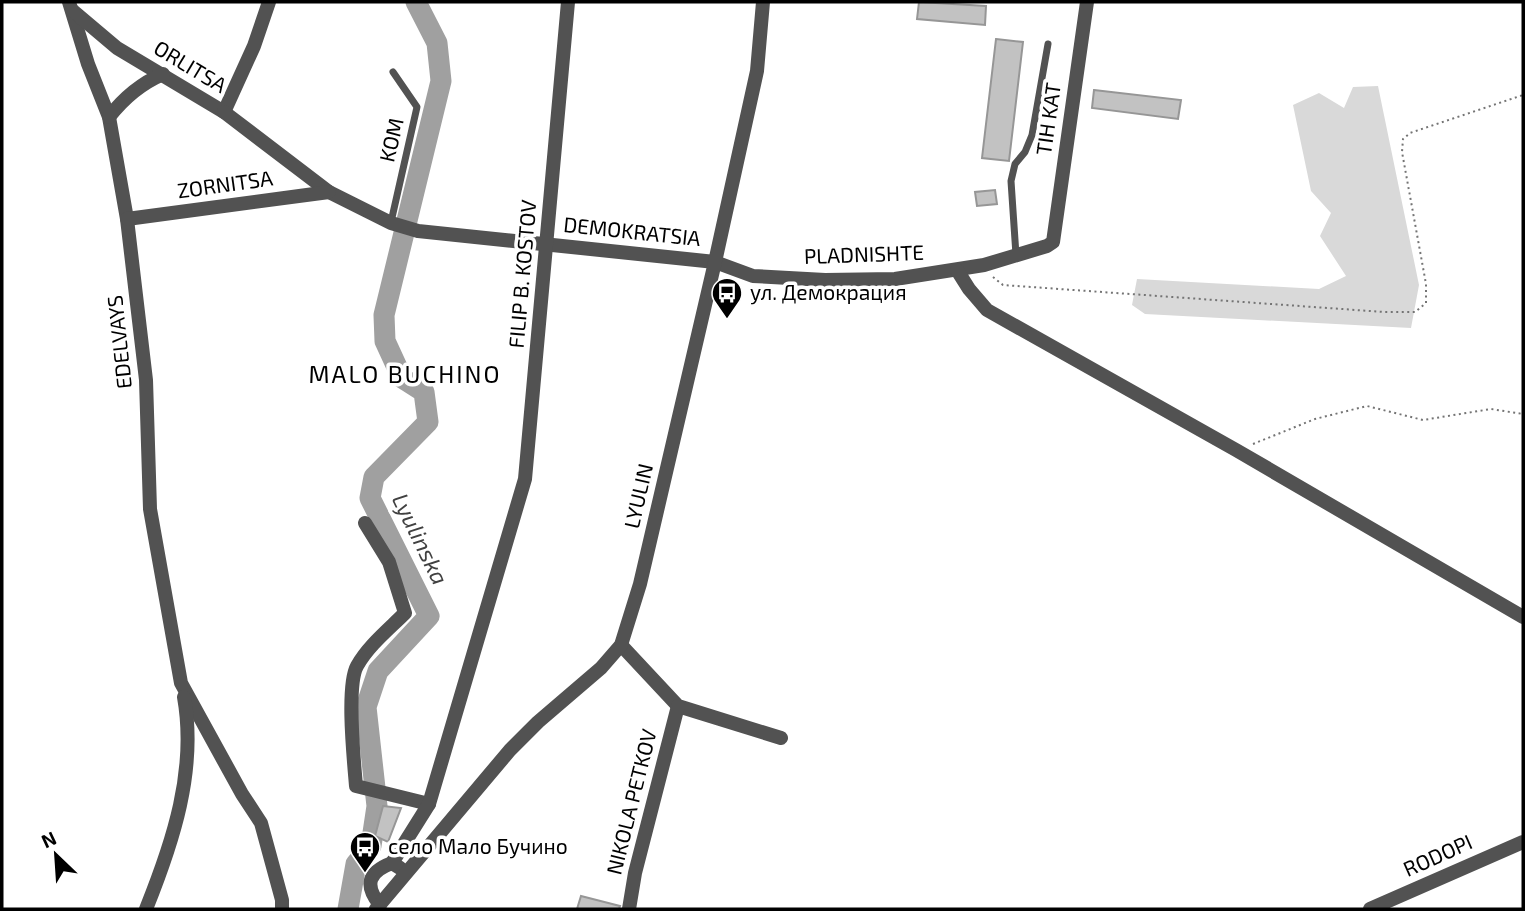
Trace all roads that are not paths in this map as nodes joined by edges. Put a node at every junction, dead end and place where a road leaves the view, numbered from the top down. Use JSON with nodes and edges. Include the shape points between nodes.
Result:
{"nodes":[{"id":1,"x":269,"y":2,"type":"edge"},
{"id":2,"x":568,"y":2,"type":"edge"},
{"id":3,"x":763,"y":2,"type":"edge"},
{"id":4,"x":1087,"y":2,"type":"edge"},
{"id":5,"x":71,"y":6,"type":"edge"},
{"id":6,"x":1048,"y":44,"type":"dead end"},
{"id":7,"x":393,"y":72,"type":"dead end"},
{"id":8,"x":163,"y":74,"type":"junction"},
{"id":9,"x":224,"y":112,"type":"junction"},
{"id":10,"x":109,"y":117,"type":"junction"},
{"id":11,"x":329,"y":192,"type":"junction"},
{"id":12,"x":127,"y":219,"type":"junction"},
{"id":13,"x":391,"y":223,"type":"junction"},
{"id":14,"x":1053,"y":242,"type":"joint"},
{"id":15,"x":547,"y":244,"type":"junction"},
{"id":16,"x":1016,"y":256,"type":"junction"},
{"id":17,"x":715,"y":262,"type":"junction"},
{"id":18,"x":957,"y":270,"type":"junction"},
{"id":19,"x":365,"y":523,"type":"dead end"},
{"id":20,"x":1523,"y":617,"type":"edge"},
{"id":21,"x":621,"y":645,"type":"junction"},
{"id":22,"x":181,"y":683,"type":"junction"},
{"id":23,"x":678,"y":706,"type":"junction"},
{"id":24,"x":781,"y":737,"type":"dead end"},
{"id":25,"x":429,"y":804,"type":"junction"},
{"id":26,"x":1523,"y":842,"type":"edge"},
{"id":27,"x":392,"y":863,"type":"junction"},
{"id":28,"x":407,"y":872,"type":"junction"},
{"id":29,"x":378,"y":907,"type":"edge"},
{"id":30,"x":146,"y":909,"type":"edge"},
{"id":31,"x":282,"y":909,"type":"edge"},
{"id":32,"x":629,"y":909,"type":"edge"},
{"id":33,"x":1370,"y":909,"type":"edge"}],
"edges":[{"from":1,"to":9,"type":"street","name":"ORLITSA"},
{"from":2,"to":15,"type":"street","name":"FILIP B. KOSTOV"},
{"from":3,"to":17,"type":"street","name":"LYULIN","via":[[757,71]]},
{"from":4,"to":14,"type":"street","name":"TIH KAT"},
{"from":5,"to":8,"type":"street","name":"ORLITSA","via":[[117,48]]},
{"from":5,"to":10,"type":"street","name":"EDELVAYS"},
{"from":6,"to":16,"type":"lane","via":[[1031,135],[1011,181]]},
{"from":7,"to":13,"type":"lane","name":"KOM","via":[[417,107]]},
{"from":8,"to":9,"type":"street","name":"ORLITSA"},
{"from":8,"to":10,"type":"street","via":[[151,79]]},
{"from":9,"to":11,"type":"street","name":"DEMOKRATSIA"},
{"from":10,"to":12,"type":"street","name":"EDELVAYS"},
{"from":11,"to":12,"type":"street","name":"ZORNITSA"},
{"from":11,"to":13,"type":"street","name":"DEMOKRATSIA"},
{"from":12,"to":22,"type":"street","name":"EDELVAYS","via":[[146,380],[150,509]]},
{"from":13,"to":15,"type":"street","name":"DEMOKRATSIA","via":[[418,231]]},
{"from":14,"to":16,"type":"street","name":"PLADNISHTE"},
{"from":15,"to":17,"type":"street","name":"DEMOKRATSIA"},
{"from":15,"to":25,"type":"street","name":"FILIP B. KOSTOV","via":[[525,479]]},
{"from":16,"to":18,"type":"street","name":"PLADNISHTE"},
{"from":17,"to":18,"type":"street","name":"PLADNISHTE","via":[[753,276],[825,280],[895,279]]},
{"from":17,"to":21,"type":"street","name":"LYULIN","via":[[640,584]]},
{"from":18,"to":20,"type":"street","via":[[987,310]]},
{"from":19,"to":25,"type":"street","via":[[389,562],[405,614],[356,667],[351,707],[356,786]]},
{"from":21,"to":23,"type":"street"},
{"from":21,"to":28,"type":"street","name":"LYULIN","via":[[510,750]]},
{"from":22,"to":30,"type":"street","name":"EDELVAYS","via":[[187,715],[187,775],[168,855]]},
{"from":22,"to":31,"type":"street","name":"EDELVAYS","via":[[261,823]]},
{"from":23,"to":24,"type":"street"},
{"from":23,"to":32,"type":"street","name":"NIKOLA PETKOV"},
{"from":25,"to":27,"type":"street","name":"FILIP B. KOSTOV"},
{"from":26,"to":33,"type":"street","name":"RODOPI"},
{"from":27,"to":28,"type":"street"},
{"from":27,"to":29,"type":"street","name":"FILIP B. KOSTOV","via":[[380,867],[369,881]]},
{"from":28,"to":29,"type":"street","name":"LYULIN"}]}
